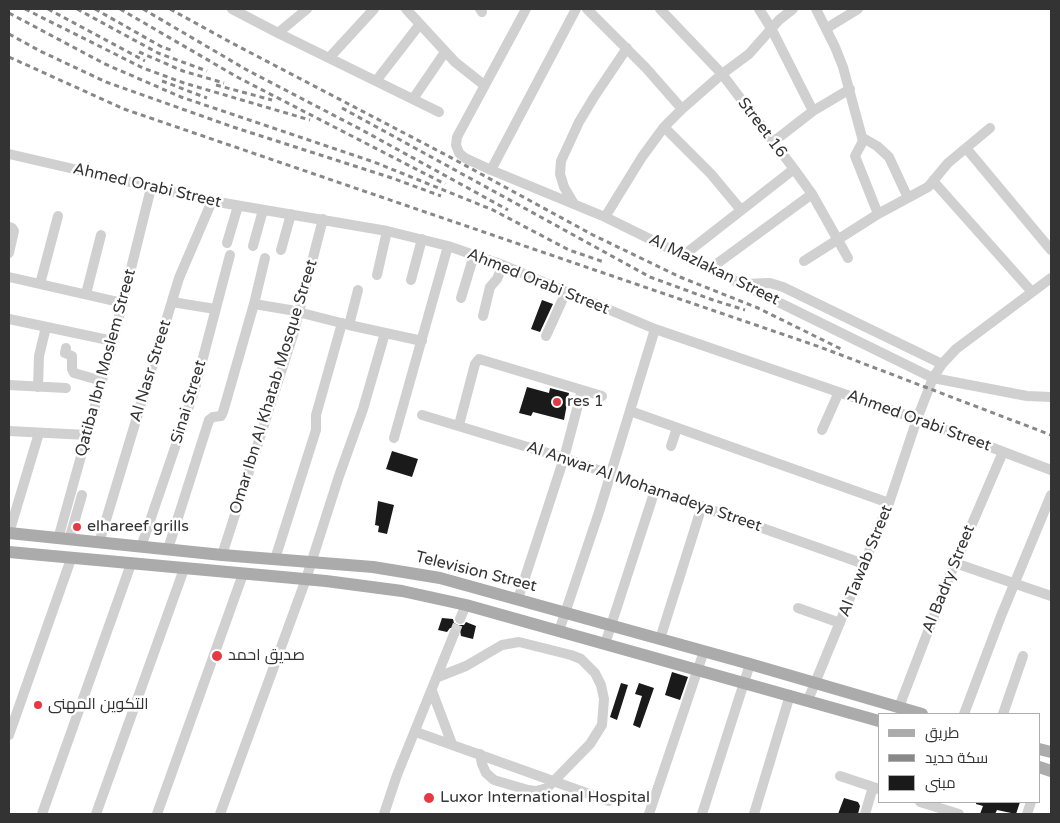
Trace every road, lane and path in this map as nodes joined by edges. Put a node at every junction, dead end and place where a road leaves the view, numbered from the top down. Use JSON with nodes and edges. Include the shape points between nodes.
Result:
{"nodes":[{"id":1,"x":232,"y":9,"type":"edge"},
{"id":2,"x":307,"y":9,"type":"edge"},
{"id":3,"x":374,"y":9,"type":"edge"},
{"id":4,"x":526,"y":9,"type":"edge"},
{"id":5,"x":576,"y":9,"type":"edge"},
{"id":6,"x":587,"y":9,"type":"edge"},
{"id":7,"x":660,"y":9,"type":"edge"},
{"id":8,"x":759,"y":9,"type":"edge"},
{"id":9,"x":793,"y":9,"type":"edge"},
{"id":10,"x":816,"y":9,"type":"edge"},
{"id":11,"x":858,"y":9,"type":"edge"},
{"id":12,"x":408,"y":10,"type":"edge"},
{"id":13,"x":420,"y":24,"type":"junction"},
{"id":14,"x":771,"y":28,"type":"junction"},
{"id":15,"x":826,"y":28,"type":"junction"},
{"id":16,"x":278,"y":34,"type":"junction"},
{"id":17,"x":627,"y":48,"type":"junction"},
{"id":18,"x":445,"y":52,"type":"junction"},
{"id":19,"x":328,"y":58,"type":"junction"},
{"id":20,"x":722,"y":74,"type":"junction"},
{"id":21,"x":376,"y":81,"type":"junction"},
{"id":22,"x":484,"y":85,"type":"junction"},
{"id":23,"x":850,"y":89,"type":"junction"},
{"id":24,"x":414,"y":99,"type":"junction"},
{"id":25,"x":682,"y":109,"type":"junction"},
{"id":26,"x":814,"y":111,"type":"junction"},
{"id":27,"x":439,"y":112,"type":"dead end"},
{"id":28,"x":664,"y":127,"type":"junction"},
{"id":29,"x":990,"y":128,"type":"dead end"},
{"id":30,"x":863,"y":138,"type":"junction"},
{"id":31,"x":773,"y":142,"type":"junction"},
{"id":32,"x":966,"y":148,"type":"junction"},
{"id":33,"x":9,"y":154,"type":"edge"},
{"id":34,"x":794,"y":169,"type":"junction"},
{"id":35,"x":491,"y":170,"type":"junction"},
{"id":36,"x":934,"y":182,"type":"junction"},
{"id":37,"x":152,"y":188,"type":"junction"},
{"id":38,"x":812,"y":194,"type":"junction"},
{"id":39,"x":908,"y":198,"type":"junction"},
{"id":40,"x":212,"y":201,"type":"junction"},
{"id":41,"x":574,"y":204,"type":"junction"},
{"id":42,"x":238,"y":206,"type":"junction"},
{"id":43,"x":263,"y":210,"type":"junction"},
{"id":44,"x":741,"y":210,"type":"junction"},
{"id":45,"x":291,"y":214,"type":"junction"},
{"id":46,"x":878,"y":214,"type":"junction"},
{"id":47,"x":58,"y":216,"type":"dead end"},
{"id":48,"x":605,"y":217,"type":"junction"},
{"id":49,"x":324,"y":219,"type":"junction"},
{"id":50,"x":9,"y":227,"type":"edge"},
{"id":51,"x":387,"y":230,"type":"junction"},
{"id":52,"x":101,"y":235,"type":"dead end"},
{"id":53,"x":422,"y":239,"type":"junction"},
{"id":54,"x":838,"y":239,"type":"junction"},
{"id":55,"x":227,"y":243,"type":"dead end"},
{"id":56,"x":252,"y":246,"type":"dead end"},
{"id":57,"x":448,"y":246,"type":"junction"},
{"id":58,"x":281,"y":250,"type":"dead end"},
{"id":59,"x":1051,"y":250,"type":"edge"},
{"id":60,"x":9,"y":253,"type":"edge"},
{"id":61,"x":230,"y":255,"type":"dead end"},
{"id":62,"x":474,"y":255,"type":"junction"},
{"id":63,"x":684,"y":255,"type":"junction"},
{"id":64,"x":264,"y":258,"type":"dead end"},
{"id":65,"x":848,"y":258,"type":"dead end"},
{"id":66,"x":804,"y":261,"type":"dead end"},
{"id":67,"x":504,"y":265,"type":"junction"},
{"id":68,"x":711,"y":268,"type":"junction"},
{"id":69,"x":377,"y":276,"type":"dead end"},
{"id":70,"x":9,"y":277,"type":"edge"},
{"id":71,"x":1051,"y":278,"type":"edge"},
{"id":72,"x":411,"y":280,"type":"dead end"},
{"id":73,"x":40,"y":284,"type":"junction"},
{"id":74,"x":743,"y":284,"type":"junction"},
{"id":75,"x":358,"y":290,"type":"dead end"},
{"id":76,"x":566,"y":292,"type":"junction"},
{"id":77,"x":1032,"y":292,"type":"junction"},
{"id":78,"x":86,"y":294,"type":"junction"},
{"id":79,"x":461,"y":298,"type":"dead end"},
{"id":80,"x":172,"y":302,"type":"junction"},
{"id":81,"x":123,"y":303,"type":"junction"},
{"id":82,"x":254,"y":304,"type":"junction"},
{"id":83,"x":215,"y":309,"type":"junction"},
{"id":84,"x":299,"y":312,"type":"junction"},
{"id":85,"x":483,"y":316,"type":"dead end"},
{"id":86,"x":9,"y":319,"type":"edge"},
{"id":87,"x":345,"y":324,"type":"junction"},
{"id":88,"x":46,"y":327,"type":"junction"},
{"id":89,"x":655,"y":329,"type":"junction"},
{"id":90,"x":385,"y":333,"type":"junction"},
{"id":91,"x":546,"y":336,"type":"dead end"},
{"id":92,"x":113,"y":341,"type":"junction"},
{"id":93,"x":422,"y":341,"type":"junction"},
{"id":94,"x":66,"y":348,"type":"dead end"},
{"id":95,"x":942,"y":364,"type":"junction"},
{"id":96,"x":933,"y":378,"type":"junction"},
{"id":97,"x":102,"y":381,"type":"junction"},
{"id":98,"x":9,"y":385,"type":"edge"},
{"id":99,"x":38,"y":386,"type":"junction"},
{"id":100,"x":66,"y":388,"type":"dead end"},
{"id":101,"x":582,"y":390,"type":"junction"},
{"id":102,"x":839,"y":392,"type":"junction"},
{"id":103,"x":1048,"y":395,"type":"edge"},
{"id":104,"x":602,"y":396,"type":"dead end"},
{"id":105,"x":630,"y":411,"type":"junction"},
{"id":106,"x":422,"y":415,"type":"dead end"},
{"id":107,"x":917,"y":419,"type":"junction"},
{"id":108,"x":459,"y":425,"type":"junction"},
{"id":109,"x":677,"y":428,"type":"junction"},
{"id":110,"x":822,"y":430,"type":"dead end"},
{"id":111,"x":9,"y":431,"type":"edge"},
{"id":112,"x":39,"y":433,"type":"junction"},
{"id":113,"x":87,"y":435,"type":"junction"},
{"id":114,"x":394,"y":438,"type":"dead end"},
{"id":115,"x":671,"y":446,"type":"dead end"},
{"id":116,"x":1003,"y":452,"type":"junction"},
{"id":117,"x":564,"y":458,"type":"junction"},
{"id":118,"x":1051,"y":470,"type":"edge"},
{"id":119,"x":611,"y":474,"type":"junction"},
{"id":120,"x":655,"y":490,"type":"junction"},
{"id":121,"x":9,"y":495,"type":"edge"},
{"id":122,"x":1051,"y":495,"type":"edge"},
{"id":123,"x":82,"y":496,"type":"dead end"},
{"id":124,"x":20,"y":498,"type":"junction"},
{"id":125,"x":889,"y":503,"type":"junction"},
{"id":126,"x":702,"y":506,"type":"junction"},
{"id":127,"x":9,"y":533,"type":"edge"},
{"id":128,"x":64,"y":539,"type":"junction"},
{"id":129,"x":99,"y":543,"type":"junction"},
{"id":130,"x":141,"y":547,"type":"junction"},
{"id":131,"x":168,"y":549,"type":"junction"},
{"id":132,"x":9,"y":553,"type":"edge"},
{"id":133,"x":222,"y":555,"type":"junction"},
{"id":134,"x":71,"y":558,"type":"junction"},
{"id":135,"x":275,"y":559,"type":"junction"},
{"id":136,"x":290,"y":560,"type":"junction"},
{"id":137,"x":311,"y":562,"type":"junction"},
{"id":138,"x":955,"y":563,"type":"junction"},
{"id":139,"x":131,"y":564,"type":"junction"},
{"id":140,"x":864,"y":564,"type":"junction"},
{"id":141,"x":184,"y":569,"type":"junction"},
{"id":142,"x":243,"y":574,"type":"junction"},
{"id":143,"x":286,"y":578,"type":"junction"},
{"id":144,"x":306,"y":579,"type":"junction"},
{"id":145,"x":1015,"y":583,"type":"junction"},
{"id":146,"x":472,"y":586,"type":"junction"},
{"id":147,"x":1051,"y":596,"type":"edge"},
{"id":148,"x":518,"y":599,"type":"junction"},
{"id":149,"x":466,"y":605,"type":"junction"},
{"id":150,"x":798,"y":608,"type":"dead end"},
{"id":151,"x":565,"y":612,"type":"junction"},
{"id":152,"x":460,"y":619,"type":"tunnel mouth"},
{"id":153,"x":840,"y":622,"type":"junction"},
{"id":154,"x":611,"y":625,"type":"junction"},
{"id":155,"x":559,"y":631,"type":"junction"},
{"id":156,"x":454,"y":634,"type":"tunnel mouth"},
{"id":157,"x":660,"y":639,"type":"junction"},
{"id":158,"x":605,"y":644,"type":"junction"},
{"id":159,"x":704,"y":651,"type":"junction"},
{"id":160,"x":1023,"y":656,"type":"dead end"},
{"id":161,"x":750,"y":664,"type":"junction"},
{"id":162,"x":698,"y":670,"type":"junction"},
{"id":163,"x":438,"y":677,"type":"junction"},
{"id":164,"x":744,"y":682,"type":"junction"},
{"id":165,"x":815,"y":683,"type":"junction"},
{"id":166,"x":432,"y":691,"type":"junction"},
{"id":167,"x":790,"y":695,"type":"junction"},
{"id":168,"x":808,"y":700,"type":"junction"},
{"id":169,"x":899,"y":707,"type":"junction"},
{"id":170,"x":919,"y":713,"type":"edge"},
{"id":171,"x":964,"y":713,"type":"edge"},
{"id":172,"x":1003,"y":713,"type":"edge"},
{"id":173,"x":878,"y":721,"type":"edge"},
{"id":174,"x":416,"y":732,"type":"junction"},
{"id":175,"x":9,"y":735,"type":"edge"},
{"id":176,"x":452,"y":744,"type":"junction"},
{"id":177,"x":480,"y":754,"type":"junction"},
{"id":178,"x":840,"y":776,"type":"dead end"},
{"id":179,"x":555,"y":781,"type":"junction"},
{"id":180,"x":876,"y":788,"type":"edge"},
{"id":181,"x":609,"y":801,"type":"dead end"},
{"id":182,"x":923,"y":803,"type":"edge"},
{"id":183,"x":947,"y":812,"type":"edge"},
{"id":184,"x":42,"y":814,"type":"edge"},
{"id":185,"x":96,"y":814,"type":"edge"},
{"id":186,"x":157,"y":814,"type":"edge"},
{"id":187,"x":220,"y":814,"type":"edge"},
{"id":188,"x":384,"y":814,"type":"edge"},
{"id":189,"x":649,"y":814,"type":"edge"},
{"id":190,"x":702,"y":814,"type":"edge"},
{"id":191,"x":754,"y":814,"type":"edge"},
{"id":192,"x":864,"y":814,"type":"edge"},
{"id":193,"x":959,"y":814,"type":"edge"}],
"edges":[{"from":1,"to":16,"type":"street"},
{"from":2,"to":16,"type":"street"},
{"from":3,"to":19,"type":"street"},
{"from":4,"to":22,"type":"street"},
{"from":5,"to":35,"type":"street"},
{"from":6,"to":17,"type":"street"},
{"from":7,"to":20,"type":"street","name":"Street 16"},
{"from":8,"to":14,"type":"street"},
{"from":9,"to":14,"type":"street"},
{"from":10,"to":15,"type":"street"},
{"from":11,"to":15,"type":"street"},
{"from":12,"to":13,"type":"street"},
{"from":13,"to":18,"type":"street"},
{"from":13,"to":21,"type":"street"},
{"from":14,"to":20,"type":"street","via":[[749,54]]},
{"from":14,"to":26,"type":"street"},
{"from":15,"to":23,"type":"street"},
{"from":16,"to":19,"type":"street"},
{"from":17,"to":25,"type":"street"},
{"from":17,"to":41,"type":"street","via":[[594,96],[561,161],[560,174]]},
{"from":18,"to":22,"type":"street"},
{"from":18,"to":24,"type":"street"},
{"from":19,"to":21,"type":"street"},
{"from":20,"to":25,"type":"street"},
{"from":20,"to":31,"type":"street","name":"Street 16"},
{"from":21,"to":24,"type":"street"},
{"from":22,"to":35,"type":"street","name":"Al Mazlakan Street","via":[[460,130],[456,145],[465,158]]},
{"from":23,"to":26,"type":"street"},
{"from":23,"to":30,"type":"street"},
{"from":24,"to":27,"type":"street"},
{"from":25,"to":28,"type":"street"},
{"from":26,"to":31,"type":"street"},
{"from":28,"to":44,"type":"street"},
{"from":28,"to":48,"type":"street"},
{"from":29,"to":32,"type":"street"},
{"from":30,"to":39,"type":"street","via":[[889,157]]},
{"from":30,"to":46,"type":"street","via":[[863,145],[855,156]]},
{"from":31,"to":34,"type":"street","name":"Street 16"},
{"from":32,"to":36,"type":"street","via":[[948,163]]},
{"from":32,"to":59,"type":"street"},
{"from":33,"to":37,"type":"street","name":"Ahmed Orabi Street"},
{"from":34,"to":38,"type":"street","name":"Street 16"},
{"from":34,"to":44,"type":"street"},
{"from":35,"to":41,"type":"street","name":"Al Mazlakan Street"},
{"from":36,"to":39,"type":"street"},
{"from":36,"to":77,"type":"street"},
{"from":37,"to":40,"type":"street","name":"Ahmed Orabi Street"},
{"from":37,"to":81,"type":"street","name":"Qatiba Ibn Moslem Street"},
{"from":38,"to":54,"type":"street","name":"Street 16"},
{"from":38,"to":68,"type":"street"},
{"from":39,"to":46,"type":"street"},
{"from":40,"to":42,"type":"street","name":"Ahmed Orabi Street"},
{"from":40,"to":80,"type":"street","name":"Al Nasr Street"},
{"from":41,"to":48,"type":"street","name":"Al Mazlakan Street"},
{"from":42,"to":43,"type":"street","name":"Ahmed Orabi Street"},
{"from":42,"to":55,"type":"street"},
{"from":43,"to":45,"type":"street","name":"Ahmed Orabi Street"},
{"from":43,"to":56,"type":"street"},
{"from":44,"to":63,"type":"street"},
{"from":45,"to":49,"type":"street","name":"Ahmed Orabi Street"},
{"from":45,"to":58,"type":"street"},
{"from":46,"to":54,"type":"street"},
{"from":47,"to":73,"type":"street"},
{"from":48,"to":63,"type":"street","name":"Al Mazlakan Street"},
{"from":49,"to":51,"type":"street","name":"Ahmed Orabi Street"},
{"from":49,"to":84,"type":"street","name":"Omar Ibn Al Khatab Mosque Street"},
{"from":50,"to":60,"type":"street","via":[[14,231]]},
{"from":51,"to":53,"type":"street","name":"Ahmed Orabi Street"},
{"from":51,"to":69,"type":"street"},
{"from":52,"to":78,"type":"street"},
{"from":53,"to":57,"type":"street","name":"Ahmed Orabi Street"},
{"from":53,"to":72,"type":"street"},
{"from":54,"to":65,"type":"street","name":"Street 16"},
{"from":54,"to":66,"type":"street"},
{"from":57,"to":62,"type":"street","name":"Ahmed Orabi Street"},
{"from":57,"to":93,"type":"street"},
{"from":61,"to":83,"type":"street","name":"Sinai Street"},
{"from":62,"to":67,"type":"street","name":"Ahmed Orabi Street"},
{"from":62,"to":79,"type":"street"},
{"from":63,"to":68,"type":"street","name":"Al Mazlakan Street"},
{"from":64,"to":82,"type":"street"},
{"from":67,"to":76,"type":"street","name":"Ahmed Orabi Street"},
{"from":67,"to":85,"type":"street","via":[[492,284]]},
{"from":68,"to":74,"type":"street","name":"Al Mazlakan Street"},
{"from":70,"to":73,"type":"street"},
{"from":71,"to":77,"type":"street","name":"Al Tawab Street"},
{"from":73,"to":78,"type":"street"},
{"from":74,"to":95,"type":"street","via":[[783,286]]},
{"from":74,"to":96,"type":"street","name":"Al Mazlakan Street"},
{"from":75,"to":87,"type":"street"},
{"from":76,"to":89,"type":"street","name":"Ahmed Orabi Street"},
{"from":76,"to":91,"type":"street"},
{"from":77,"to":95,"type":"street","name":"Al Tawab Street","via":[[956,349]]},
{"from":78,"to":81,"type":"street"},
{"from":80,"to":83,"type":"street"},
{"from":80,"to":129,"type":"street","name":"Al Nasr Street"},
{"from":81,"to":92,"type":"street","name":"Qatiba Ibn Moslem Street"},
{"from":82,"to":84,"type":"street"},
{"from":82,"to":131,"type":"street","via":[[223,412],[209,420]]},
{"from":83,"to":130,"type":"street","name":"Sinai Street","via":[[194,392]]},
{"from":84,"to":87,"type":"street"},
{"from":84,"to":133,"type":"street","name":"Omar Ibn Al Khatab Mosque Street"},
{"from":86,"to":88,"type":"street"},
{"from":87,"to":90,"type":"street"},
{"from":87,"to":135,"type":"street"},
{"from":88,"to":92,"type":"street"},
{"from":88,"to":99,"type":"street","via":[[39,356]]},
{"from":89,"to":102,"type":"street","name":"Ahmed Orabi Street"},
{"from":89,"to":105,"type":"street"},
{"from":90,"to":93,"type":"street"},
{"from":90,"to":137,"type":"street"},
{"from":92,"to":97,"type":"street","name":"Qatiba Ibn Moslem Street"},
{"from":93,"to":114,"type":"street"},
{"from":94,"to":97,"type":"street","via":[[65,353],[72,356],[74,373]]},
{"from":95,"to":96,"type":"street","name":"Al Tawab Street"},
{"from":96,"to":103,"type":"street","name":"Al Mazlakan Street","via":[[1027,396]]},
{"from":96,"to":107,"type":"street","name":"Al Tawab Street"},
{"from":97,"to":113,"type":"street","name":"Qatiba Ibn Moslem Street"},
{"from":98,"to":99,"type":"street"},
{"from":99,"to":100,"type":"street"},
{"from":101,"to":104,"type":"street"},
{"from":101,"to":108,"type":"street","via":[[479,359],[474,364]]},
{"from":101,"to":117,"type":"street"},
{"from":102,"to":107,"type":"street","name":"Ahmed Orabi Street"},
{"from":102,"to":110,"type":"street"},
{"from":105,"to":109,"type":"street"},
{"from":105,"to":119,"type":"street"},
{"from":106,"to":108,"type":"street","name":"Al Anwar Al Mohamadeya Street"},
{"from":107,"to":116,"type":"street","name":"Ahmed Orabi Street"},
{"from":107,"to":125,"type":"street","name":"Al Tawab Street"},
{"from":108,"to":117,"type":"street","name":"Al Anwar Al Mohamadeya Street"},
{"from":109,"to":115,"type":"street"},
{"from":109,"to":125,"type":"street"},
{"from":111,"to":112,"type":"street"},
{"from":112,"to":113,"type":"street"},
{"from":112,"to":124,"type":"street"},
{"from":113,"to":128,"type":"street","name":"Qatiba Ibn Moslem Street"},
{"from":116,"to":118,"type":"street","name":"Ahmed Orabi Street"},
{"from":116,"to":138,"type":"street","name":"Al Badry Street"},
{"from":117,"to":119,"type":"street","name":"Al Anwar Al Mohamadeya Street"},
{"from":117,"to":148,"type":"street"},
{"from":119,"to":120,"type":"street","name":"Al Anwar Al Mohamadeya Street"},
{"from":119,"to":151,"type":"street"},
{"from":120,"to":126,"type":"street","name":"Al Anwar Al Mohamadeya Street"},
{"from":120,"to":154,"type":"street"},
{"from":121,"to":124,"type":"street"},
{"from":122,"to":145,"type":"street"},
{"from":123,"to":128,"type":"street"},
{"from":124,"to":127,"type":"street"},
{"from":125,"to":140,"type":"street","name":"Al Tawab Street"},
{"from":126,"to":140,"type":"street","name":"Al Anwar Al Mohamadeya Street"},
{"from":126,"to":157,"type":"street"},
{"from":127,"to":128,"type":"main road","name":"Television Street"},
{"from":128,"to":129,"type":"main road","name":"Television Street"},
{"from":129,"to":130,"type":"main road","name":"Television Street"},
{"from":130,"to":131,"type":"main road","name":"Television Street"},
{"from":131,"to":133,"type":"main road","name":"Television Street"},
{"from":132,"to":134,"type":"main road"},
{"from":133,"to":135,"type":"main road","name":"Television Street"},
{"from":134,"to":139,"type":"main road"},
{"from":134,"to":175,"type":"street"},
{"from":135,"to":136,"type":"main road","name":"Television Street"},
{"from":136,"to":137,"type":"main road","name":"Television Street"},
{"from":136,"to":143,"type":"main road"},
{"from":137,"to":144,"type":"street"},
{"from":137,"to":146,"type":"main road","name":"Television Street","via":[[406,571]]},
{"from":138,"to":145,"type":"street"},
{"from":138,"to":169,"type":"street","name":"Al Badry Street"},
{"from":139,"to":141,"type":"main road"},
{"from":139,"to":184,"type":"street"},
{"from":140,"to":153,"type":"street","name":"Al Tawab Street"},
{"from":141,"to":142,"type":"main road"},
{"from":141,"to":185,"type":"street"},
{"from":142,"to":143,"type":"main road"},
{"from":142,"to":186,"type":"street"},
{"from":143,"to":144,"type":"main road"},
{"from":144,"to":149,"type":"main road","via":[[402,591]]},
{"from":144,"to":187,"type":"street"},
{"from":145,"to":147,"type":"street"},
{"from":145,"to":171,"type":"street"},
{"from":146,"to":148,"type":"main road","name":"Television Street"},
{"from":146,"to":149,"type":"main road"},
{"from":148,"to":151,"type":"main road","name":"Television Street"},
{"from":149,"to":152,"type":"street"},
{"from":149,"to":155,"type":"main road"},
{"from":150,"to":153,"type":"street"},
{"from":151,"to":154,"type":"main road","name":"Television Street"},
{"from":151,"to":155,"type":"street"},
{"from":153,"to":165,"type":"street","name":"Al Tawab Street"},
{"from":154,"to":157,"type":"main road","name":"Television Street"},
{"from":154,"to":158,"type":"street"},
{"from":155,"to":158,"type":"main road"},
{"from":156,"to":163,"type":"street"},
{"from":157,"to":159,"type":"main road","name":"Television Street"},
{"from":158,"to":162,"type":"main road"},
{"from":159,"to":161,"type":"main road","name":"Television Street"},
{"from":159,"to":162,"type":"street"},
{"from":160,"to":172,"type":"street"},
{"from":161,"to":164,"type":"street"},
{"from":161,"to":165,"type":"main road","name":"Television Street"},
{"from":162,"to":164,"type":"main road"},
{"from":162,"to":189,"type":"street"},
{"from":163,"to":166,"type":"street"},
{"from":163,"to":179,"type":"street","via":[[510,642],[571,654],[581,659],[595,673],[601,685],[604,699],[602,724],[590,744]]},
{"from":164,"to":167,"type":"main road"},
{"from":164,"to":190,"type":"street"},
{"from":165,"to":168,"type":"street","name":"Al Tawab Street"},
{"from":165,"to":169,"type":"main road","name":"Television Street"},
{"from":166,"to":174,"type":"street"},
{"from":166,"to":176,"type":"street"},
{"from":167,"to":168,"type":"main road"},
{"from":167,"to":191,"type":"street"},
{"from":168,"to":173,"type":"main road"},
{"from":169,"to":170,"type":"main road","name":"Television Street"},
{"from":174,"to":176,"type":"street"},
{"from":174,"to":188,"type":"street"},
{"from":176,"to":177,"type":"street"},
{"from":177,"to":179,"type":"street"},
{"from":177,"to":179,"type":"street","via":[[486,773],[494,780],[536,791]]},
{"from":178,"to":180,"type":"street"},
{"from":179,"to":181,"type":"street"},
{"from":180,"to":192,"type":"street"},
{"from":182,"to":183,"type":"street"},
{"from":183,"to":193,"type":"street"}]}
